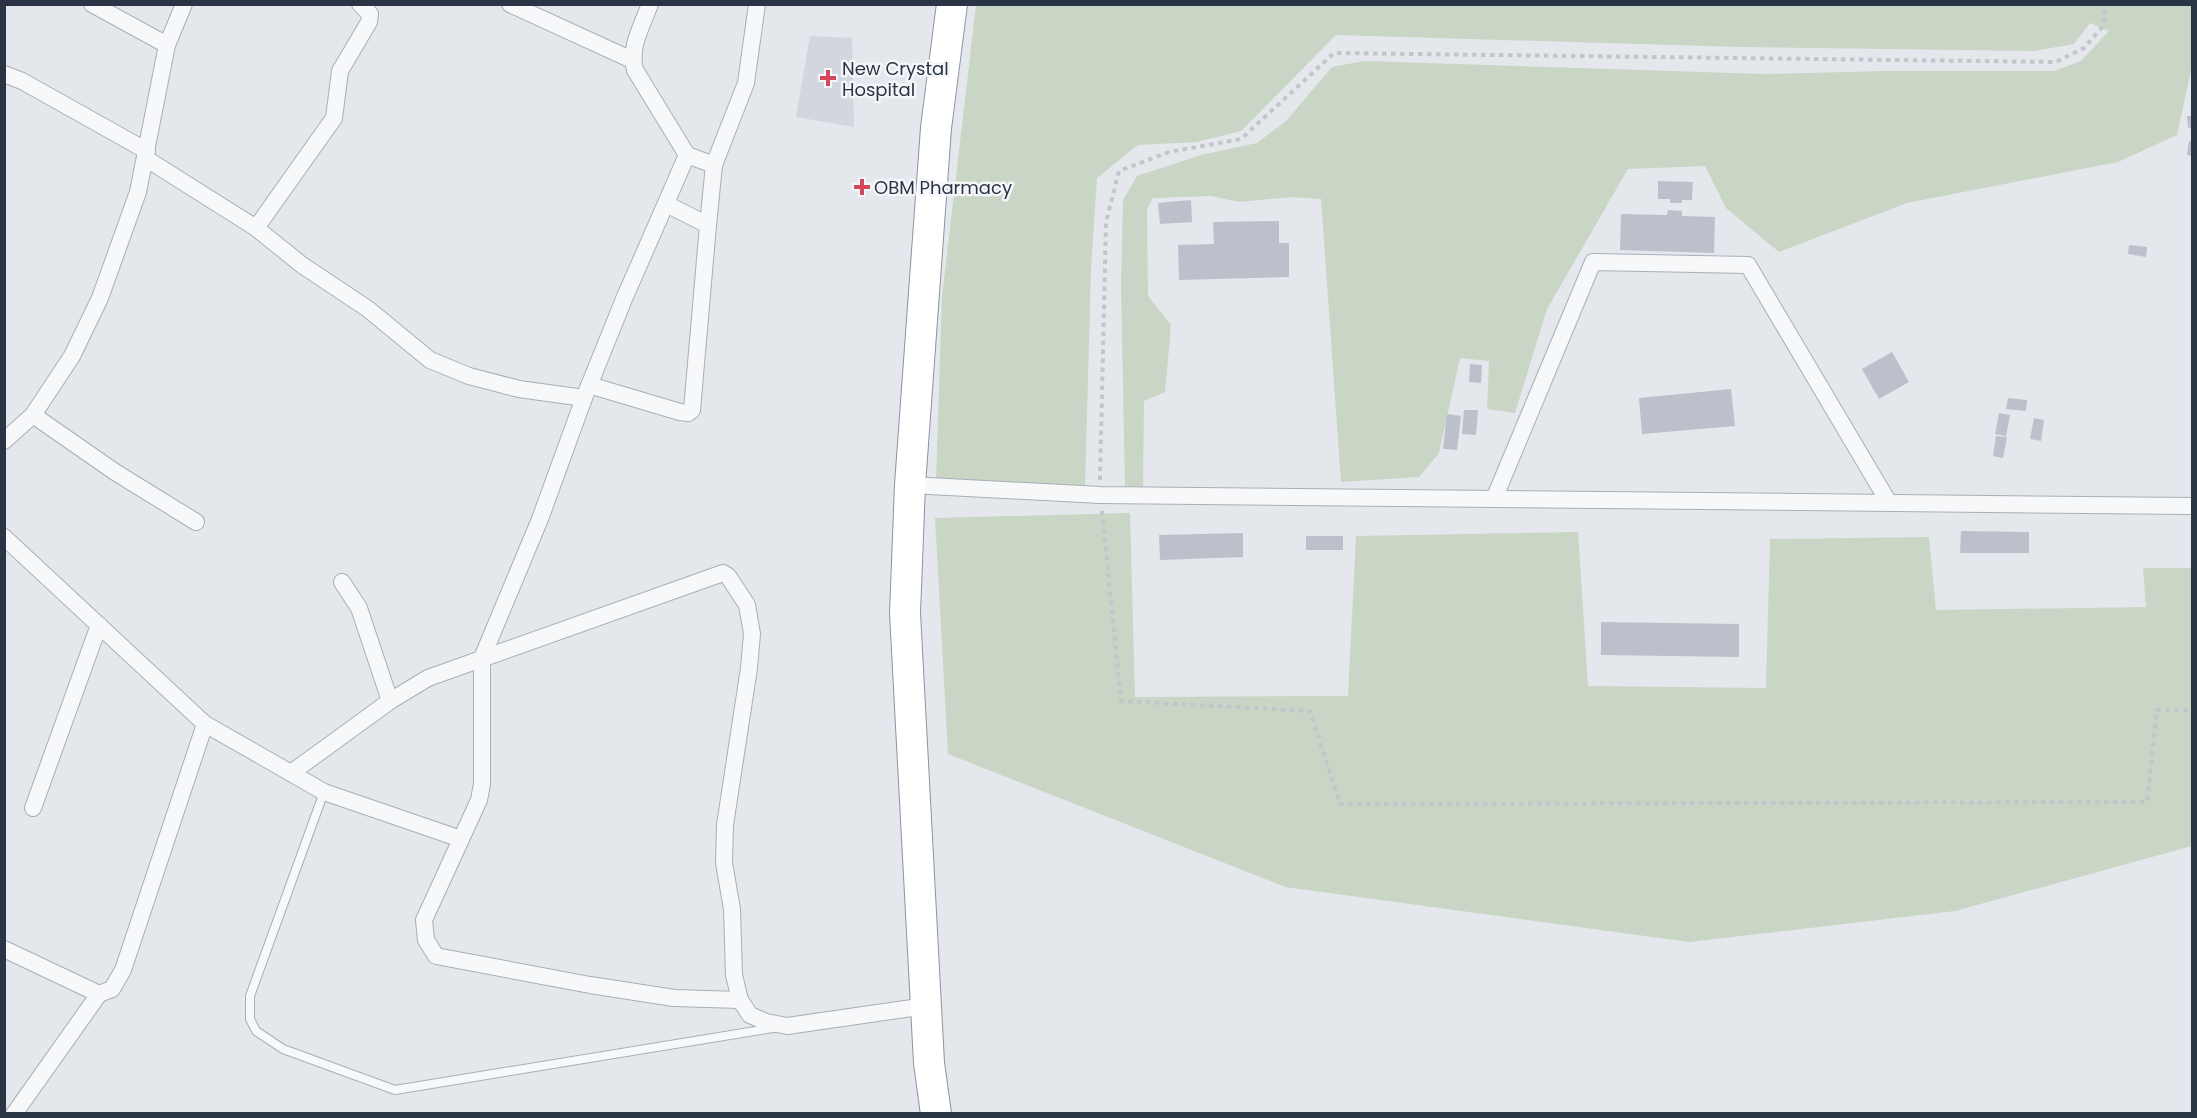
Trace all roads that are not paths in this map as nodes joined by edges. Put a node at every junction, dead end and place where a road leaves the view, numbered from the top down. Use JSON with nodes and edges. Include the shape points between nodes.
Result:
{"nodes":[{"id":1,"x":92,"y":4,"type":"edge"},
{"id":2,"x":184,"y":4,"type":"edge"},
{"id":3,"x":360,"y":4,"type":"edge"},
{"id":4,"x":510,"y":4,"type":"edge"},
{"id":5,"x":650,"y":4,"type":"edge"},
{"id":6,"x":756,"y":4,"type":"edge"},
{"id":7,"x":952,"y":4,"type":"edge"},
{"id":8,"x":168,"y":45,"type":"junction"},
{"id":9,"x":632,"y":60,"type":"junction"},
{"id":10,"x":4,"y":74,"type":"edge"},
{"id":11,"x":146,"y":154,"type":"junction"},
{"id":12,"x":687,"y":155,"type":"junction"},
{"id":13,"x":714,"y":165,"type":"junction"},
{"id":14,"x":666,"y":204,"type":"junction"},
{"id":15,"x":708,"y":225,"type":"junction"},
{"id":16,"x":256,"y":228,"type":"junction"},
{"id":17,"x":586,"y":391,"type":"junction"},
{"id":18,"x":33,"y":415,"type":"junction"},
{"id":19,"x":4,"y":441,"type":"edge"},
{"id":20,"x":910,"y":485,"type":"junction"},
{"id":21,"x":1494,"y":499,"type":"junction"},
{"id":22,"x":1889,"y":503,"type":"junction"},
{"id":23,"x":2193,"y":506,"type":"edge"},
{"id":24,"x":196,"y":522,"type":"dead end"},
{"id":25,"x":4,"y":537,"type":"edge"},
{"id":26,"x":342,"y":582,"type":"dead end"},
{"id":27,"x":99,"y":625,"type":"junction"},
{"id":28,"x":482,"y":658,"type":"junction"},
{"id":29,"x":390,"y":701,"type":"junction"},
{"id":30,"x":205,"y":724,"type":"junction"},
{"id":31,"x":291,"y":773,"type":"junction"},
{"id":32,"x":324,"y":792,"type":"junction"},
{"id":33,"x":33,"y":808,"type":"dead end"},
{"id":34,"x":461,"y":839,"type":"junction"},
{"id":35,"x":4,"y":950,"type":"edge"},
{"id":36,"x":99,"y":994,"type":"junction"},
{"id":37,"x":740,"y":1000,"type":"junction"},
{"id":38,"x":926,"y":1006,"type":"junction"},
{"id":39,"x":787,"y":1026,"type":"junction"},
{"id":40,"x":14,"y":1113,"type":"edge"},
{"id":41,"x":936,"y":1113,"type":"edge"}],
"edges":[{"from":1,"to":8,"type":"street"},
{"from":2,"to":8,"type":"street"},
{"from":3,"to":16,"type":"street","via":[[370,14],[369,22],[340,71],[334,118]]},
{"from":4,"to":9,"type":"street"},
{"from":5,"to":9,"type":"street","via":[[633,47]]},
{"from":6,"to":13,"type":"street","via":[[746,83]]},
{"from":7,"to":20,"type":"highway","via":[[936,128]]},
{"from":8,"to":11,"type":"street"},
{"from":9,"to":12,"type":"street"},
{"from":10,"to":11,"type":"street"},
{"from":11,"to":16,"type":"street"},
{"from":11,"to":18,"type":"street","via":[[138,192],[100,298],[72,356]]},
{"from":12,"to":13,"type":"street"},
{"from":12,"to":14,"type":"street"},
{"from":13,"to":15,"type":"street"},
{"from":14,"to":15,"type":"street"},
{"from":14,"to":17,"type":"street"},
{"from":15,"to":17,"type":"street","via":[[692,410],[680,412]]},
{"from":16,"to":17,"type":"street","via":[[302,265],[368,309],[430,360],[469,376],[519,389]]},
{"from":17,"to":28,"type":"street","via":[[540,519]]},
{"from":18,"to":19,"type":"street"},
{"from":18,"to":24,"type":"street"},
{"from":20,"to":21,"type":"street","via":[[1100,495]]},
{"from":20,"to":38,"type":"highway","via":[[905,614]]},
{"from":21,"to":22,"type":"street"},
{"from":21,"to":22,"type":"street","via":[[1593,262],[1748,265]]},
{"from":22,"to":23,"type":"street"},
{"from":25,"to":27,"type":"street"},
{"from":26,"to":29,"type":"street","via":[[359,608]]},
{"from":27,"to":30,"type":"street"},
{"from":27,"to":33,"type":"street"},
{"from":28,"to":29,"type":"street","via":[[428,678]]},
{"from":28,"to":34,"type":"street","via":[[482,784]]},
{"from":28,"to":37,"type":"street","via":[[723,573],[728,576],[747,605],[752,634],[725,825],[724,864],[732,909],[734,975]]},
{"from":29,"to":31,"type":"street"},
{"from":30,"to":31,"type":"street"},
{"from":30,"to":36,"type":"street","via":[[123,970],[112,989]]},
{"from":31,"to":32,"type":"street"},
{"from":32,"to":34,"type":"street"},
{"from":32,"to":39,"type":"lane","via":[[250,996],[250,1019],[256,1031],[283,1049],[395,1090]]},
{"from":34,"to":37,"type":"street","via":[[424,920],[426,940],[436,957],[675,998]]},
{"from":35,"to":36,"type":"street"},
{"from":36,"to":40,"type":"street"},
{"from":37,"to":39,"type":"street","via":[[750,1015]]},
{"from":38,"to":39,"type":"street"},
{"from":38,"to":41,"type":"highway"}]}
